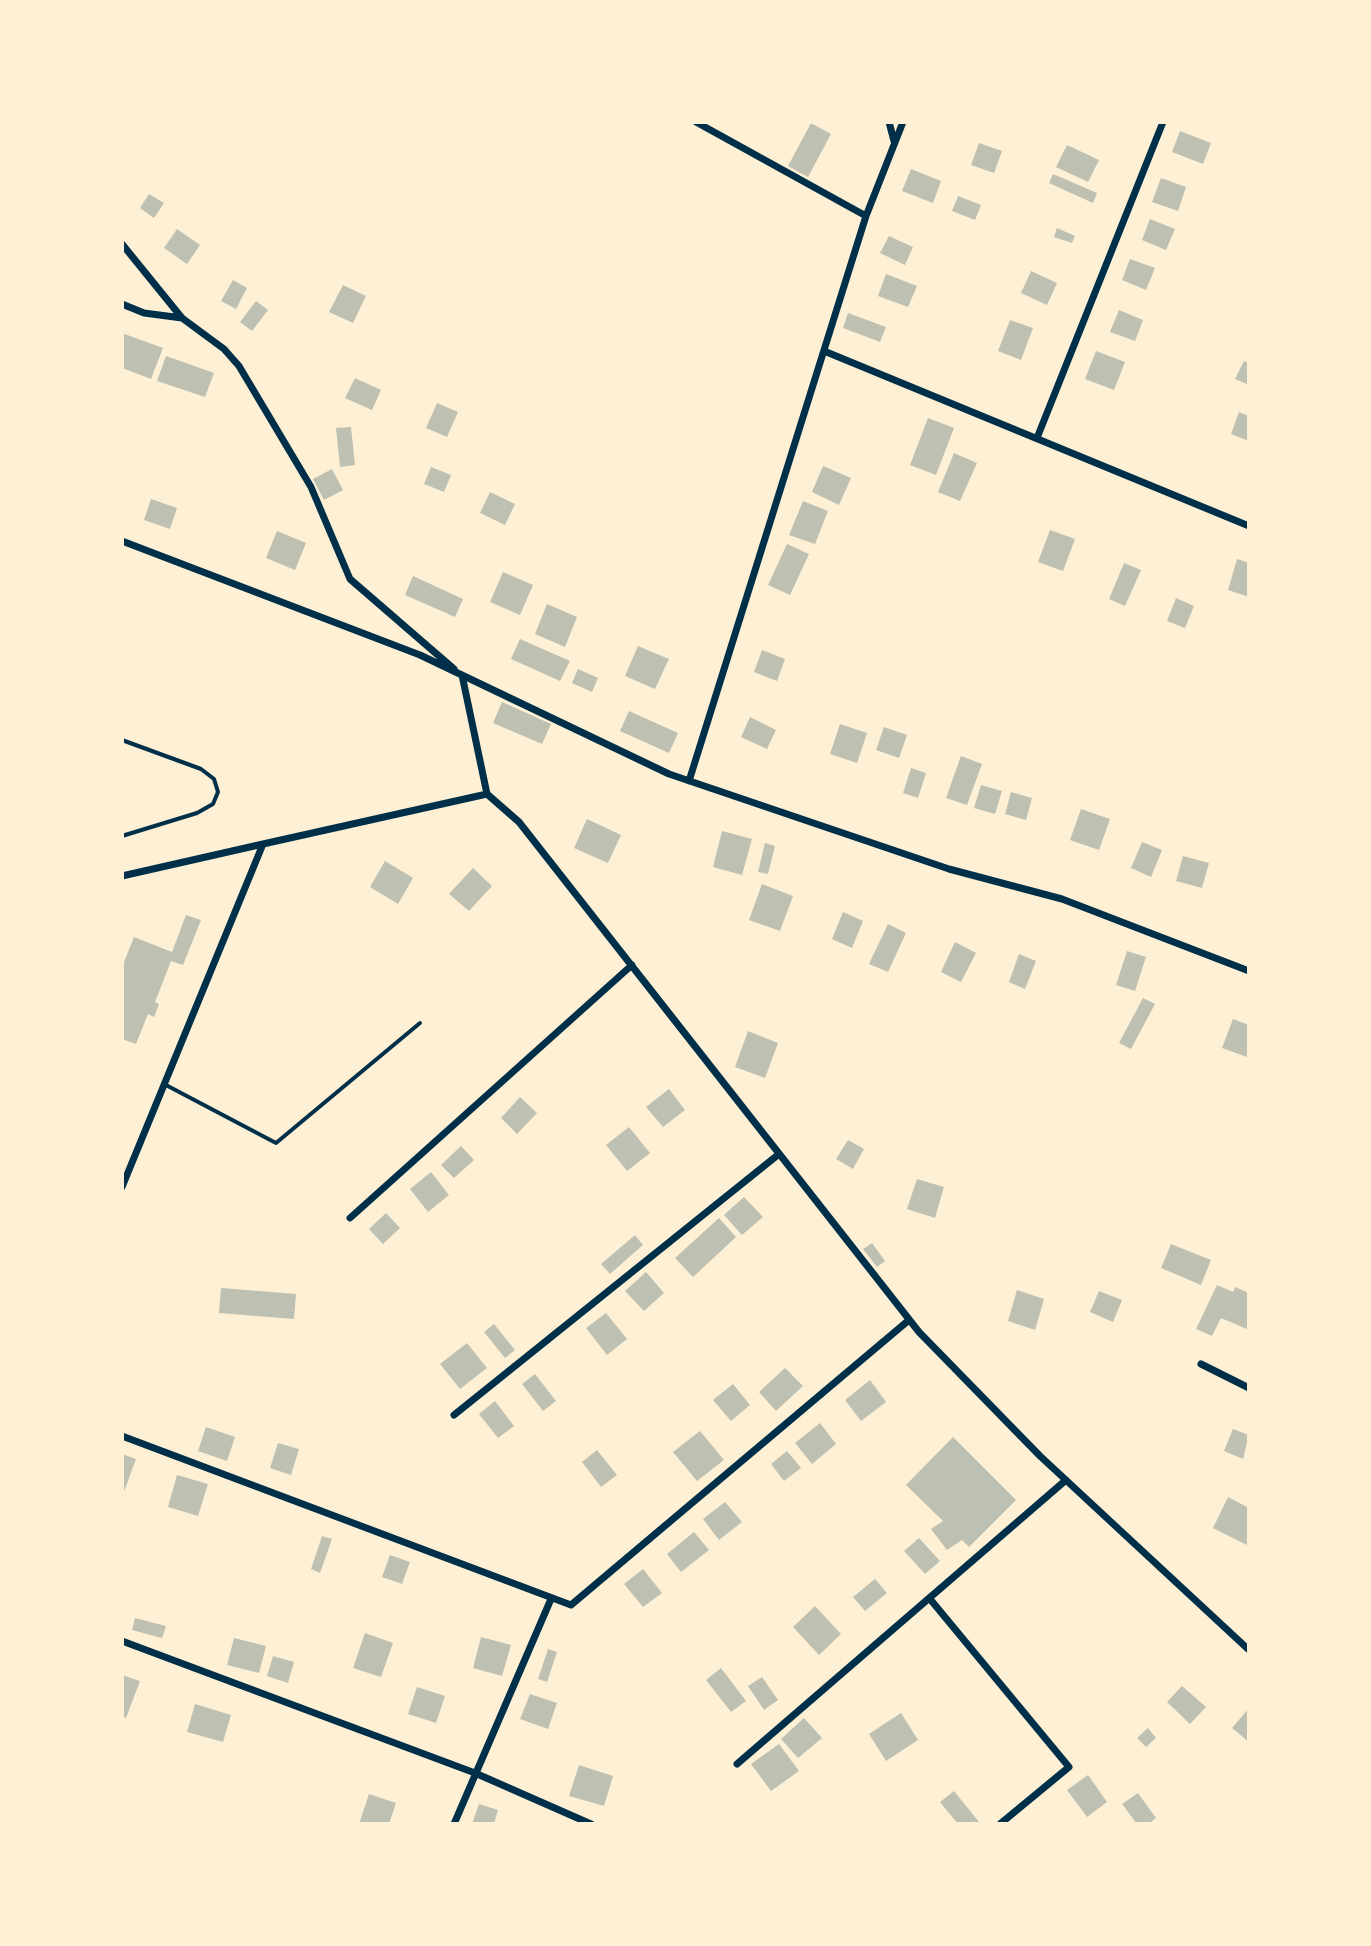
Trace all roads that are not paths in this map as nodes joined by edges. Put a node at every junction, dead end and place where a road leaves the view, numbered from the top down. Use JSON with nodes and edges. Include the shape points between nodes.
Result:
{"nodes":[{"id":1,"x":696,"y":122,"type":"edge"},
{"id":2,"x":889,"y":122,"type":"edge"},
{"id":3,"x":903,"y":122,"type":"edge"},
{"id":4,"x":1163,"y":122,"type":"edge"},
{"id":5,"x":894,"y":144,"type":"junction"},
{"id":6,"x":866,"y":216,"type":"junction"},
{"id":7,"x":122,"y":244,"type":"edge"},
{"id":8,"x":122,"y":304,"type":"edge"},
{"id":9,"x":182,"y":318,"type":"junction"},
{"id":10,"x":824,"y":351,"type":"junction"},
{"id":11,"x":1037,"y":438,"type":"junction"},
{"id":12,"x":1249,"y":526,"type":"edge"},
{"id":13,"x":122,"y":541,"type":"edge"},
{"id":14,"x":462,"y":675,"type":"junction"},
{"id":15,"x":122,"y":740,"type":"edge"},
{"id":16,"x":689,"y":781,"type":"junction"},
{"id":17,"x":487,"y":794,"type":"junction"},
{"id":18,"x":122,"y":836,"type":"edge"},
{"id":19,"x":263,"y":844,"type":"junction"},
{"id":20,"x":122,"y":876,"type":"edge"},
{"id":21,"x":632,"y":965,"type":"junction"},
{"id":22,"x":1249,"y":971,"type":"edge"},
{"id":23,"x":420,"y":1023,"type":"dead end"},
{"id":24,"x":164,"y":1084,"type":"junction"},
{"id":25,"x":779,"y":1154,"type":"junction"},
{"id":26,"x":122,"y":1187,"type":"edge"},
{"id":27,"x":350,"y":1218,"type":"dead end"},
{"id":28,"x":909,"y":1320,"type":"junction"},
{"id":29,"x":1201,"y":1364,"type":"dead end"},
{"id":30,"x":1249,"y":1388,"type":"edge"},
{"id":31,"x":454,"y":1415,"type":"dead end"},
{"id":32,"x":122,"y":1436,"type":"edge"},
{"id":33,"x":1066,"y":1480,"type":"junction"},
{"id":34,"x":551,"y":1599,"type":"junction"},
{"id":35,"x":930,"y":1599,"type":"junction"},
{"id":36,"x":122,"y":1641,"type":"edge"},
{"id":37,"x":1249,"y":1650,"type":"edge"},
{"id":38,"x":737,"y":1764,"type":"dead end"},
{"id":39,"x":475,"y":1773,"type":"junction"},
{"id":40,"x":454,"y":1824,"type":"edge"},
{"id":41,"x":591,"y":1824,"type":"edge"},
{"id":42,"x":1000,"y":1824,"type":"edge"}],
"edges":[{"from":1,"to":6,"type":"street"},
{"from":2,"to":5,"type":"street"},
{"from":3,"to":5,"type":"street"},
{"from":4,"to":11,"type":"street"},
{"from":5,"to":6,"type":"street"},
{"from":6,"to":10,"type":"street"},
{"from":7,"to":9,"type":"street"},
{"from":8,"to":9,"type":"street"},
{"from":9,"to":14,"type":"street","via":[[239,366],[311,487],[350,579]]},
{"from":10,"to":11,"type":"street"},
{"from":10,"to":16,"type":"street"},
{"from":11,"to":12,"type":"street"},
{"from":13,"to":14,"type":"street"},
{"from":14,"to":16,"type":"street"},
{"from":14,"to":17,"type":"street"},
{"from":15,"to":18,"type":"lane","via":[[201,769],[214,779],[218,792],[213,804],[197,813]]},
{"from":16,"to":22,"type":"street","via":[[949,869],[1062,899]]},
{"from":17,"to":19,"type":"street"},
{"from":17,"to":21,"type":"street","via":[[519,822]]},
{"from":19,"to":20,"type":"street"},
{"from":19,"to":24,"type":"street"},
{"from":21,"to":25,"type":"street"},
{"from":21,"to":27,"type":"street"},
{"from":23,"to":24,"type":"lane","via":[[276,1143]]},
{"from":24,"to":26,"type":"street"},
{"from":25,"to":28,"type":"street"},
{"from":25,"to":31,"type":"street"},
{"from":28,"to":33,"type":"street"},
{"from":28,"to":34,"type":"street","via":[[571,1605]]},
{"from":29,"to":30,"type":"street"},
{"from":32,"to":34,"type":"street"},
{"from":33,"to":35,"type":"street"},
{"from":33,"to":37,"type":"street"},
{"from":34,"to":39,"type":"street"},
{"from":35,"to":38,"type":"street"},
{"from":35,"to":42,"type":"street","via":[[1069,1767]]},
{"from":36,"to":39,"type":"street"},
{"from":39,"to":40,"type":"street"},
{"from":39,"to":41,"type":"street"}]}
